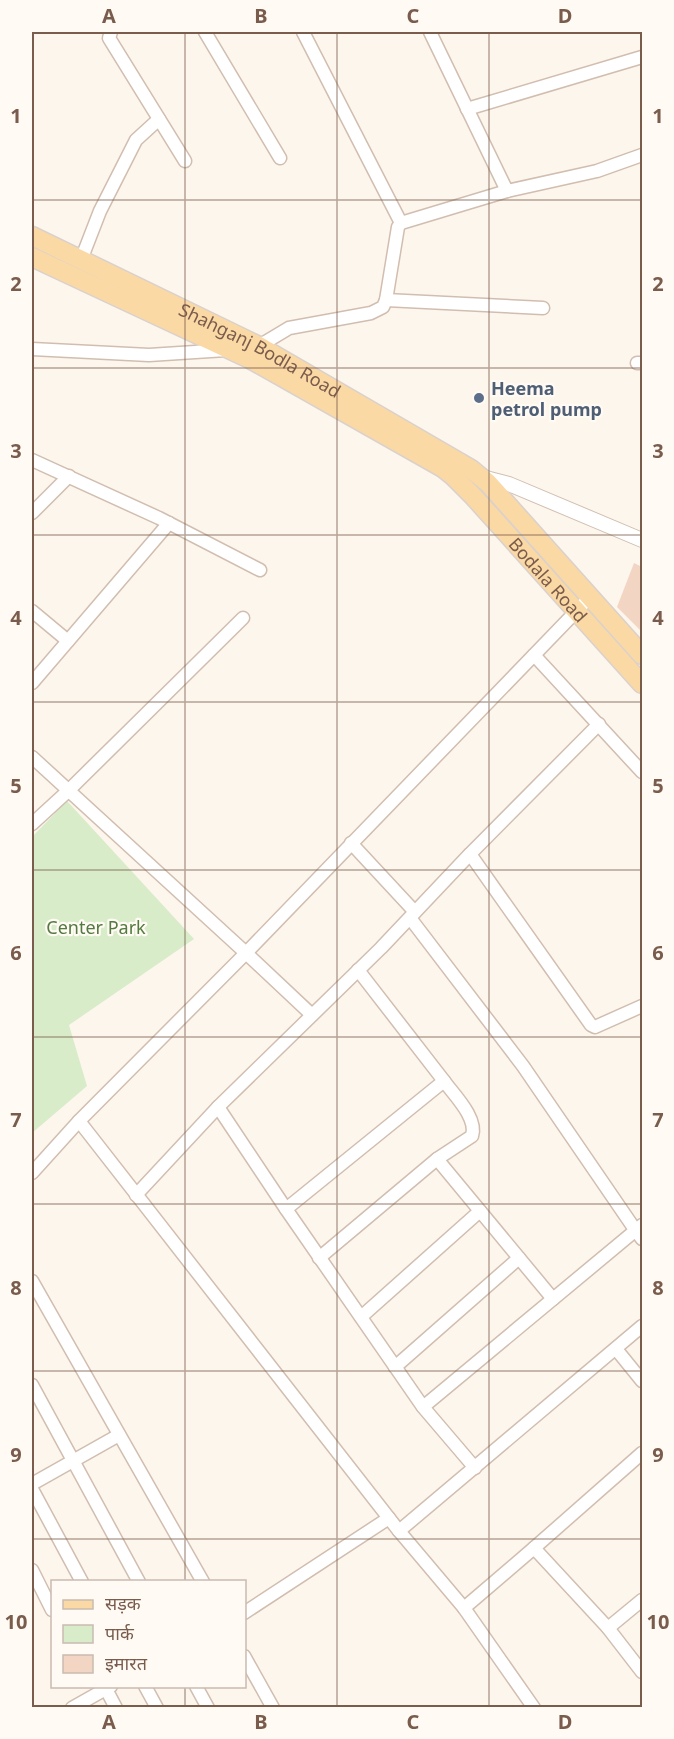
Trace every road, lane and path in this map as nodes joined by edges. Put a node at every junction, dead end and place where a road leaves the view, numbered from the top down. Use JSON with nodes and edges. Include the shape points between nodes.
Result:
{"nodes":[{"id":1,"x":111,"y":32,"type":"edge"},
{"id":2,"x":204,"y":32,"type":"edge"},
{"id":3,"x":303,"y":32,"type":"edge"},
{"id":4,"x":430,"y":32,"type":"edge"},
{"id":5,"x":642,"y":57,"type":"edge"},
{"id":6,"x":467,"y":109,"type":"junction"},
{"id":7,"x":159,"y":119,"type":"junction"},
{"id":8,"x":642,"y":155,"type":"edge"},
{"id":9,"x":280,"y":158,"type":"dead end"},
{"id":10,"x":185,"y":161,"type":"dead end"},
{"id":11,"x":507,"y":191,"type":"junction"},
{"id":12,"x":401,"y":223,"type":"junction"},
{"id":13,"x":32,"y":236,"type":"edge"},
{"id":14,"x":32,"y":256,"type":"edge"},
{"id":15,"x":81,"y":260,"type":"junction"},
{"id":16,"x":386,"y":300,"type":"junction"},
{"id":17,"x":543,"y":308,"type":"dead end"},
{"id":18,"x":32,"y":349,"type":"edge"},
{"id":19,"x":231,"y":349,"type":"junction"},
{"id":20,"x":255,"y":353,"type":"junction"},
{"id":21,"x":32,"y":460,"type":"edge"},
{"id":22,"x":69,"y":476,"type":"junction"},
{"id":23,"x":453,"y":476,"type":"junction"},
{"id":24,"x":482,"y":477,"type":"junction"},
{"id":25,"x":32,"y":513,"type":"edge"},
{"id":26,"x":169,"y":523,"type":"junction"},
{"id":27,"x":642,"y":540,"type":"edge"},
{"id":28,"x":260,"y":570,"type":"dead end"},
{"id":29,"x":590,"y":597,"type":"junction"},
{"id":30,"x":32,"y":610,"type":"edge"},
{"id":31,"x":577,"y":612,"type":"junction"},
{"id":32,"x":243,"y":618,"type":"dead end"},
{"id":33,"x":68,"y":641,"type":"junction"},
{"id":34,"x":642,"y":655,"type":"edge"},
{"id":35,"x":534,"y":656,"type":"junction"},
{"id":36,"x":32,"y":684,"type":"edge"},
{"id":37,"x":642,"y":684,"type":"edge"},
{"id":38,"x":599,"y":724,"type":"junction"},
{"id":39,"x":32,"y":756,"type":"edge"},
{"id":40,"x":642,"y":772,"type":"edge"},
{"id":41,"x":68,"y":791,"type":"junction"},
{"id":42,"x":32,"y":824,"type":"edge"},
{"id":43,"x":351,"y":843,"type":"junction"},
{"id":44,"x":470,"y":854,"type":"junction"},
{"id":45,"x":413,"y":915,"type":"junction"},
{"id":46,"x":246,"y":953,"type":"junction"},
{"id":47,"x":358,"y":970,"type":"junction"},
{"id":48,"x":642,"y":1006,"type":"edge"},
{"id":49,"x":312,"y":1016,"type":"junction"},
{"id":50,"x":444,"y":1081,"type":"junction"},
{"id":51,"x":218,"y":1107,"type":"junction"},
{"id":52,"x":79,"y":1121,"type":"junction"},
{"id":53,"x":437,"y":1159,"type":"junction"},
{"id":54,"x":32,"y":1173,"type":"edge"},
{"id":55,"x":136,"y":1195,"type":"junction"},
{"id":56,"x":286,"y":1209,"type":"junction"},
{"id":57,"x":480,"y":1211,"type":"junction"},
{"id":58,"x":640,"y":1232,"type":"edge"},
{"id":59,"x":319,"y":1258,"type":"junction"},
{"id":60,"x":519,"y":1258,"type":"junction"},
{"id":61,"x":32,"y":1282,"type":"edge"},
{"id":62,"x":553,"y":1299,"type":"junction"},
{"id":63,"x":361,"y":1317,"type":"junction"},
{"id":64,"x":642,"y":1326,"type":"edge"},
{"id":65,"x":616,"y":1349,"type":"junction"},
{"id":66,"x":395,"y":1367,"type":"junction"},
{"id":67,"x":642,"y":1381,"type":"edge"},
{"id":68,"x":32,"y":1385,"type":"edge"},
{"id":69,"x":423,"y":1407,"type":"junction"},
{"id":70,"x":119,"y":1435,"type":"junction"},
{"id":71,"x":642,"y":1453,"type":"edge"},
{"id":72,"x":74,"y":1461,"type":"junction"},
{"id":73,"x":475,"y":1468,"type":"junction"},
{"id":74,"x":32,"y":1484,"type":"edge"},
{"id":75,"x":32,"y":1489,"type":"edge"},
{"id":76,"x":389,"y":1518,"type":"junction"},
{"id":77,"x":399,"y":1531,"type":"junction"},
{"id":78,"x":534,"y":1548,"type":"junction"},
{"id":79,"x":32,"y":1570,"type":"edge"},
{"id":80,"x":81,"y":1580,"type":"edge"},
{"id":81,"x":138,"y":1580,"type":"edge"},
{"id":82,"x":202,"y":1580,"type":"edge"},
{"id":83,"x":642,"y":1600,"type":"edge"},
{"id":84,"x":51,"y":1608,"type":"edge"},
{"id":85,"x":464,"y":1608,"type":"junction"},
{"id":86,"x":246,"y":1612,"type":"edge"},
{"id":87,"x":608,"y":1628,"type":"junction"},
{"id":88,"x":246,"y":1660,"type":"edge"},
{"id":89,"x":642,"y":1672,"type":"edge"},
{"id":90,"x":146,"y":1688,"type":"edge"},
{"id":91,"x":197,"y":1688,"type":"edge"},
{"id":92,"x":102,"y":1689,"type":"edge"},
{"id":93,"x":72,"y":1707,"type":"edge"},
{"id":94,"x":116,"y":1707,"type":"edge"},
{"id":95,"x":157,"y":1707,"type":"edge"},
{"id":96,"x":208,"y":1707,"type":"edge"},
{"id":97,"x":273,"y":1707,"type":"edge"},
{"id":98,"x":534,"y":1707,"type":"edge"}],
"edges":[{"from":1,"to":7,"type":"street","via":[[109,38]]},
{"from":2,"to":9,"type":"street"},
{"from":3,"to":12,"type":"street"},
{"from":4,"to":6,"type":"street"},
{"from":5,"to":6,"type":"street"},
{"from":6,"to":11,"type":"street"},
{"from":7,"to":10,"type":"street"},
{"from":7,"to":15,"type":"street","via":[[136,140],[100,211]]},
{"from":8,"to":11,"type":"street","via":[[597,171]]},
{"from":11,"to":12,"type":"street"},
{"from":12,"to":16,"type":"street"},
{"from":13,"to":15,"type":"main road","name":"Shahganj Bodla Road"},
{"from":14,"to":19,"type":"main road","name":"Shahganj Bodla Road"},
{"from":15,"to":20,"type":"main road","name":"Shahganj Bodla Road"},
{"from":16,"to":17,"type":"street"},
{"from":16,"to":20,"type":"street","via":[[383,307],[371,313],[289,328]]},
{"from":18,"to":19,"type":"street","via":[[149,355]]},
{"from":19,"to":20,"type":"main road","name":"Shahganj Bodla Road"},
{"from":20,"to":23,"type":"main road","name":"Shahganj Bodla Road"},
{"from":20,"to":24,"type":"main road","name":"Shahganj Bodla Road"},
{"from":21,"to":22,"type":"street"},
{"from":22,"to":25,"type":"street"},
{"from":22,"to":26,"type":"street"},
{"from":23,"to":24,"type":"street"},
{"from":23,"to":31,"type":"main road","name":"Bodala Road"},
{"from":24,"to":27,"type":"street","via":[[509,484]]},
{"from":24,"to":29,"type":"main road","name":"Bodala Road"},
{"from":26,"to":28,"type":"street"},
{"from":26,"to":33,"type":"street"},
{"from":29,"to":31,"type":"street"},
{"from":29,"to":34,"type":"main road","name":"Bodala Road"},
{"from":30,"to":33,"type":"street"},
{"from":31,"to":35,"type":"street"},
{"from":31,"to":37,"type":"main road","name":"Bodala Road"},
{"from":32,"to":41,"type":"street"},
{"from":33,"to":36,"type":"street"},
{"from":35,"to":38,"type":"street"},
{"from":35,"to":43,"type":"street"},
{"from":38,"to":40,"type":"street"},
{"from":38,"to":44,"type":"street"},
{"from":39,"to":41,"type":"street"},
{"from":41,"to":42,"type":"street"},
{"from":41,"to":46,"type":"street"},
{"from":43,"to":45,"type":"street"},
{"from":43,"to":46,"type":"street"},
{"from":44,"to":45,"type":"street"},
{"from":44,"to":48,"type":"street","via":[[591,1025],[595,1027]]},
{"from":45,"to":47,"type":"street"},
{"from":45,"to":58,"type":"street"},
{"from":46,"to":49,"type":"street"},
{"from":46,"to":52,"type":"street"},
{"from":47,"to":49,"type":"street"},
{"from":47,"to":50,"type":"street"},
{"from":49,"to":51,"type":"street"},
{"from":50,"to":53,"type":"street","via":[[472,1120],[474,1130],[472,1136]]},
{"from":50,"to":56,"type":"street"},
{"from":51,"to":55,"type":"street"},
{"from":51,"to":56,"type":"street"},
{"from":52,"to":54,"type":"street"},
{"from":52,"to":55,"type":"street"},
{"from":53,"to":57,"type":"street"},
{"from":53,"to":59,"type":"street"},
{"from":55,"to":76,"type":"street"},
{"from":56,"to":59,"type":"street"},
{"from":57,"to":60,"type":"street"},
{"from":57,"to":63,"type":"street"},
{"from":58,"to":62,"type":"street"},
{"from":59,"to":63,"type":"street"},
{"from":60,"to":62,"type":"street"},
{"from":60,"to":66,"type":"street"},
{"from":61,"to":70,"type":"street"},
{"from":62,"to":69,"type":"street"},
{"from":63,"to":66,"type":"street"},
{"from":64,"to":65,"type":"street"},
{"from":65,"to":67,"type":"street"},
{"from":65,"to":73,"type":"street"},
{"from":66,"to":69,"type":"street"},
{"from":68,"to":72,"type":"street"},
{"from":69,"to":73,"type":"street"},
{"from":70,"to":72,"type":"street"},
{"from":70,"to":82,"type":"street"},
{"from":71,"to":78,"type":"street"},
{"from":72,"to":74,"type":"street"},
{"from":72,"to":81,"type":"street"},
{"from":73,"to":77,"type":"street"},
{"from":75,"to":80,"type":"street"},
{"from":76,"to":77,"type":"street"},
{"from":76,"to":86,"type":"street"},
{"from":77,"to":85,"type":"street"},
{"from":78,"to":85,"type":"street"},
{"from":78,"to":87,"type":"street"},
{"from":79,"to":84,"type":"street"},
{"from":83,"to":87,"type":"street"},
{"from":85,"to":98,"type":"street"},
{"from":87,"to":89,"type":"street"},
{"from":88,"to":97,"type":"street"},
{"from":90,"to":95,"type":"street"},
{"from":91,"to":96,"type":"street"},
{"from":92,"to":93,"type":"street"},
{"from":92,"to":94,"type":"street"}]}
